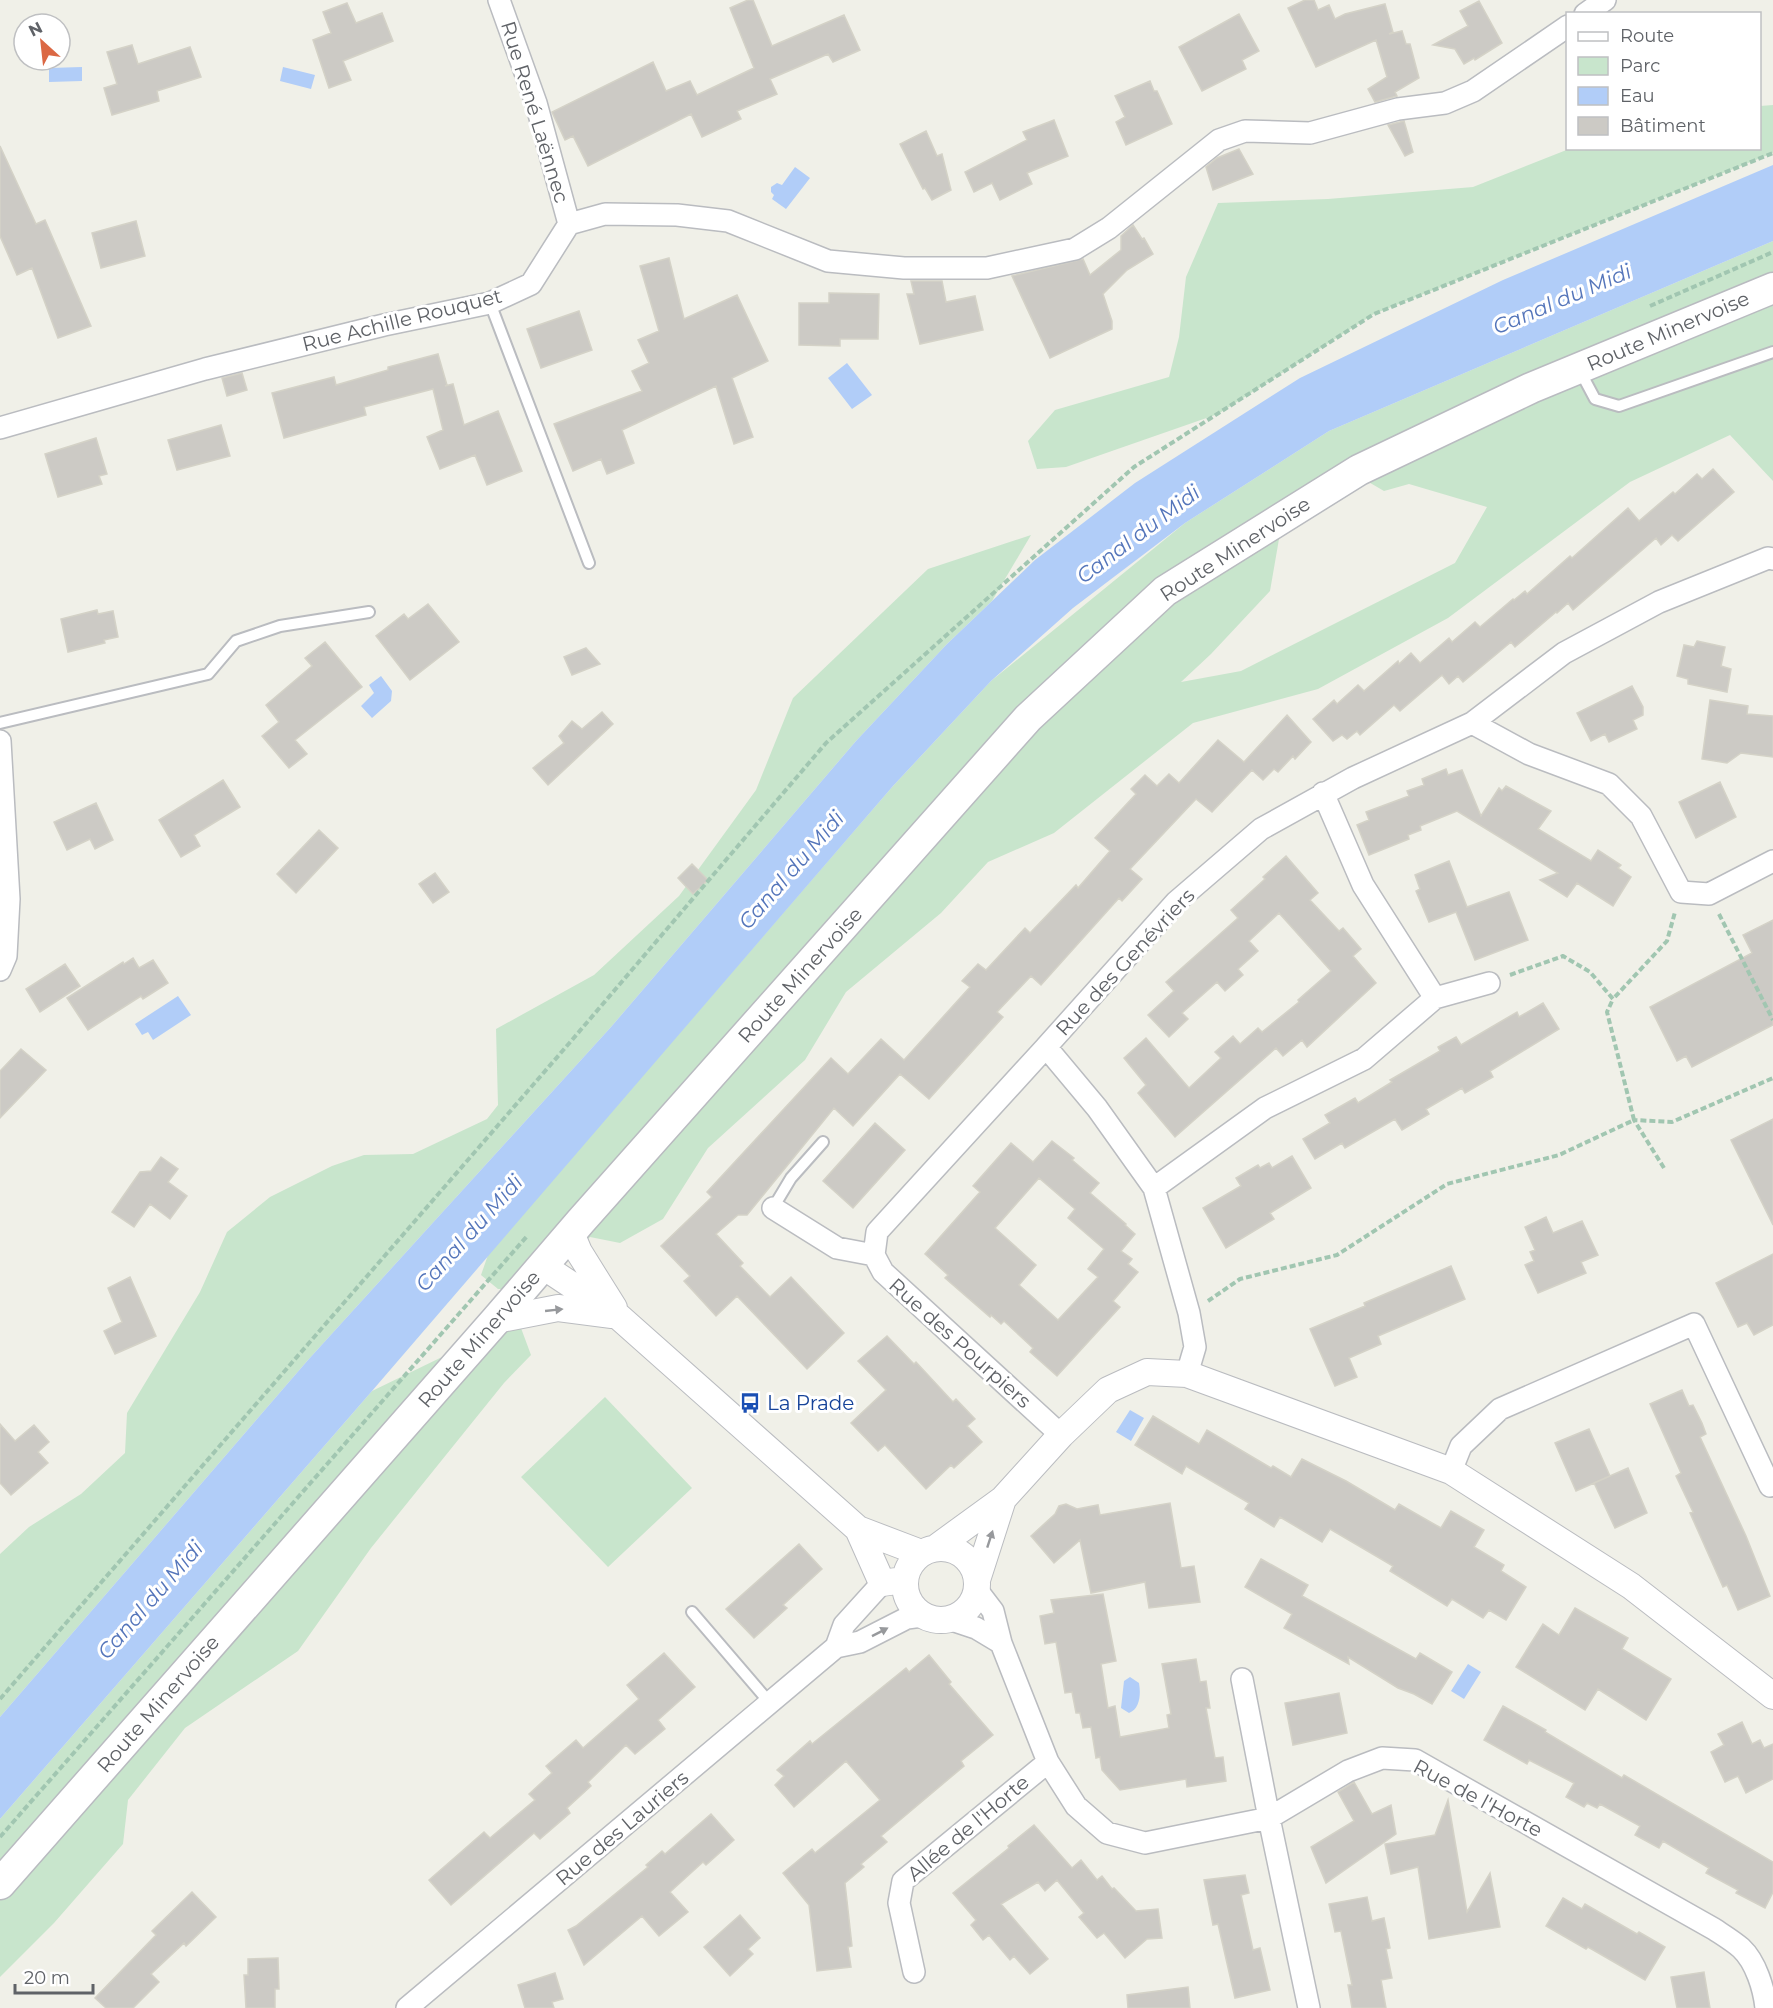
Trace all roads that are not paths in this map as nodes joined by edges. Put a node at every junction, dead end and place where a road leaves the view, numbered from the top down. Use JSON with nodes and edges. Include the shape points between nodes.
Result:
{"nodes":[{"id":1,"x":499,"y":0,"type":"edge"},
{"id":2,"x":1605,"y":0,"type":"edge"},
{"id":3,"x":1588,"y":12,"type":"edge"},
{"id":4,"x":1566,"y":27,"type":"edge"},
{"id":5,"x":569,"y":224,"type":"junction"},
{"id":6,"x":1773,"y":288,"type":"edge"},
{"id":7,"x":490,"y":303,"type":"junction"},
{"id":8,"x":1773,"y":352,"type":"edge"},
{"id":9,"x":1579,"y":369,"type":"junction"},
{"id":10,"x":0,"y":428,"type":"edge"},
{"id":11,"x":1773,"y":559,"type":"edge"},
{"id":12,"x":589,"y":563,"type":"dead end"},
{"id":13,"x":369,"y":612,"type":"dead end"},
{"id":14,"x":0,"y":723,"type":"edge"},
{"id":15,"x":1472,"y":723,"type":"junction"},
{"id":16,"x":0,"y":741,"type":"edge"},
{"id":17,"x":1323,"y":793,"type":"junction"},
{"id":18,"x":1773,"y":861,"type":"edge"},
{"id":19,"x":0,"y":970,"type":"edge"},
{"id":20,"x":1489,"y":982,"type":"road end"},
{"id":21,"x":1435,"y":998,"type":"junction"},
{"id":22,"x":1046,"y":1047,"type":"junction"},
{"id":23,"x":823,"y":1142,"type":"dead end"},
{"id":24,"x":1154,"y":1188,"type":"junction"},
{"id":25,"x":773,"y":1208,"type":"joint"},
{"id":26,"x":571,"y":1233,"type":"junction"},
{"id":27,"x":874,"y":1255,"type":"junction"},
{"id":28,"x":543,"y":1266,"type":"junction"},
{"id":29,"x":618,"y":1316,"type":"junction"},
{"id":30,"x":496,"y":1320,"type":"junction"},
{"id":31,"x":1187,"y":1374,"type":"junction"},
{"id":32,"x":1061,"y":1435,"type":"junction"},
{"id":33,"x":1451,"y":1471,"type":"junction"},
{"id":34,"x":1770,"y":1486,"type":"dead end"},
{"id":35,"x":1003,"y":1499,"type":"junction"},
{"id":36,"x":858,"y":1529,"type":"junction"},
{"id":37,"x":929,"y":1550,"type":"junction"},
{"id":38,"x":893,"y":1582,"type":"junction"},
{"id":39,"x":977,"y":1585,"type":"junction"},
{"id":40,"x":692,"y":1612,"type":"dead end"},
{"id":41,"x":922,"y":1616,"type":"junction"},
{"id":42,"x":949,"y":1619,"type":"junction"},
{"id":43,"x":1001,"y":1643,"type":"junction"},
{"id":44,"x":836,"y":1647,"type":"junction"},
{"id":45,"x":1242,"y":1679,"type":"dead end"},
{"id":46,"x":1773,"y":1696,"type":"edge"},
{"id":47,"x":770,"y":1703,"type":"junction"},
{"id":48,"x":1048,"y":1762,"type":"junction"},
{"id":49,"x":1269,"y":1818,"type":"junction"},
{"id":50,"x":0,"y":1884,"type":"edge"},
{"id":51,"x":914,"y":1972,"type":"dead end"},
{"id":52,"x":415,"y":2006,"type":"edge"},
{"id":53,"x":1309,"y":2008,"type":"edge"},
{"id":54,"x":1766,"y":2008,"type":"edge"}],
"edges":[{"from":1,"to":5,"type":"street","name":"Rue René Laënnec","via":[[536,103]]},
{"from":2,"to":3,"type":"street"},
{"from":4,"to":5,"type":"street","via":[[1473,91],[1445,103],[1398,109],[1310,133],[1245,131],[1219,140],[1109,228],[1075,249],[987,268],[904,268],[828,261],[728,220],[605,214]]},
{"from":5,"to":7,"type":"street","name":"Rue Achille Rouquet","via":[[531,284]]},
{"from":6,"to":9,"type":"main road","name":"Route Minervoise"},
{"from":7,"to":10,"type":"street","name":"Rue Achille Rouquet","via":[[205,369]]},
{"from":7,"to":12,"type":"lane"},
{"from":8,"to":9,"type":"lane","via":[[1618,406],[1595,399]]},
{"from":9,"to":26,"type":"main road","name":"Route Minervoise","via":[[1359,470],[1165,591],[1028,718]]},
{"from":11,"to":15,"type":"street","name":"Rue des Genévriers","via":[[1659,602],[1564,653]]},
{"from":13,"to":14,"type":"lane","via":[[280,626],[236,641],[208,674]]},
{"from":15,"to":17,"type":"street","name":"Rue des Genévriers"},
{"from":15,"to":18,"type":"street","via":[[1529,754],[1609,784],[1641,816],[1681,892],[1709,894]]},
{"from":16,"to":19,"type":"street","via":[[9,899],[6,956]]},
{"from":17,"to":21,"type":"street","via":[[1363,885]]},
{"from":17,"to":22,"type":"street","name":"Rue des Genévriers","via":[[1261,829],[1176,902]]},
{"from":20,"to":21,"type":"street"},
{"from":21,"to":24,"type":"street","via":[[1364,1059],[1266,1108]]},
{"from":22,"to":24,"type":"street","name":"Rue des Genévriers","via":[[1097,1108]]},
{"from":22,"to":27,"type":"street","via":[[877,1232]]},
{"from":23,"to":25,"type":"lane","via":[[790,1178]]},
{"from":24,"to":31,"type":"street","name":"Rue des Genévriers","via":[[1190,1313],[1195,1347]]},
{"from":25,"to":27,"type":"street","via":[[837,1248]]},
{"from":26,"to":28,"type":"main road","name":"Route Minervoise"},
{"from":26,"to":29,"type":"street"},
{"from":27,"to":32,"type":"street","name":"Rue des Pourpiers","via":[[883,1272]]},
{"from":28,"to":29,"type":"street"},
{"from":28,"to":30,"type":"main road","name":"Route Minervoise"},
{"from":30,"to":29,"type":"street","one_way":true,"via":[[558,1308]]},
{"from":29,"to":36,"type":"street"},
{"from":30,"to":50,"type":"main road","name":"Route Minervoise"},
{"from":31,"to":32,"type":"street","via":[[1147,1372],[1108,1390]]},
{"from":31,"to":33,"type":"street"},
{"from":32,"to":35,"type":"street"},
{"from":33,"to":34,"type":"street","via":[[1461,1446],[1500,1409],[1694,1324]]},
{"from":33,"to":46,"type":"street","via":[[1631,1586]]},
{"from":35,"to":37,"type":"street"},
{"from":39,"to":35,"type":"street","one_way":true},
{"from":36,"to":37,"type":"street"},
{"from":36,"to":38,"type":"street"},
{"from":37,"to":38,"type":"street","via":[[913,1560]]},
{"from":37,"to":39,"type":"street","via":[[949,1548],[959,1552],[974,1569]]},
{"from":38,"to":41,"type":"street"},
{"from":38,"to":44,"type":"street","name":"Rue des Lauriers","via":[[844,1626]]},
{"from":39,"to":42,"type":"street","via":[[968,1609]]},
{"from":39,"to":43,"type":"street","name":"Rue de l'Horte","via":[[993,1611]]},
{"from":40,"to":47,"type":"lane"},
{"from":41,"to":42,"type":"street"},
{"from":44,"to":41,"type":"street","name":"Rue des Lauriers","one_way":true,"via":[[860,1642],[907,1618]]},
{"from":42,"to":43,"type":"street","via":[[976,1628]]},
{"from":43,"to":48,"type":"street","name":"Rue de l'Horte"},
{"from":44,"to":47,"type":"street","name":"Rue des Lauriers"},
{"from":45,"to":49,"type":"street"},
{"from":47,"to":52,"type":"street","name":"Rue des Lauriers"},
{"from":48,"to":49,"type":"street","name":"Rue de l'Horte","via":[[1076,1806],[1107,1833],[1145,1843]]},
{"from":48,"to":51,"type":"street","name":"Allée de l'Horte","via":[[903,1881],[899,1903]]},
{"from":49,"to":53,"type":"street"},
{"from":49,"to":54,"type":"street","name":"Rue de l'Horte","via":[[1348,1771],[1382,1758],[1414,1760],[1714,1929],[1742,1949],[1765,1995]]}]}
